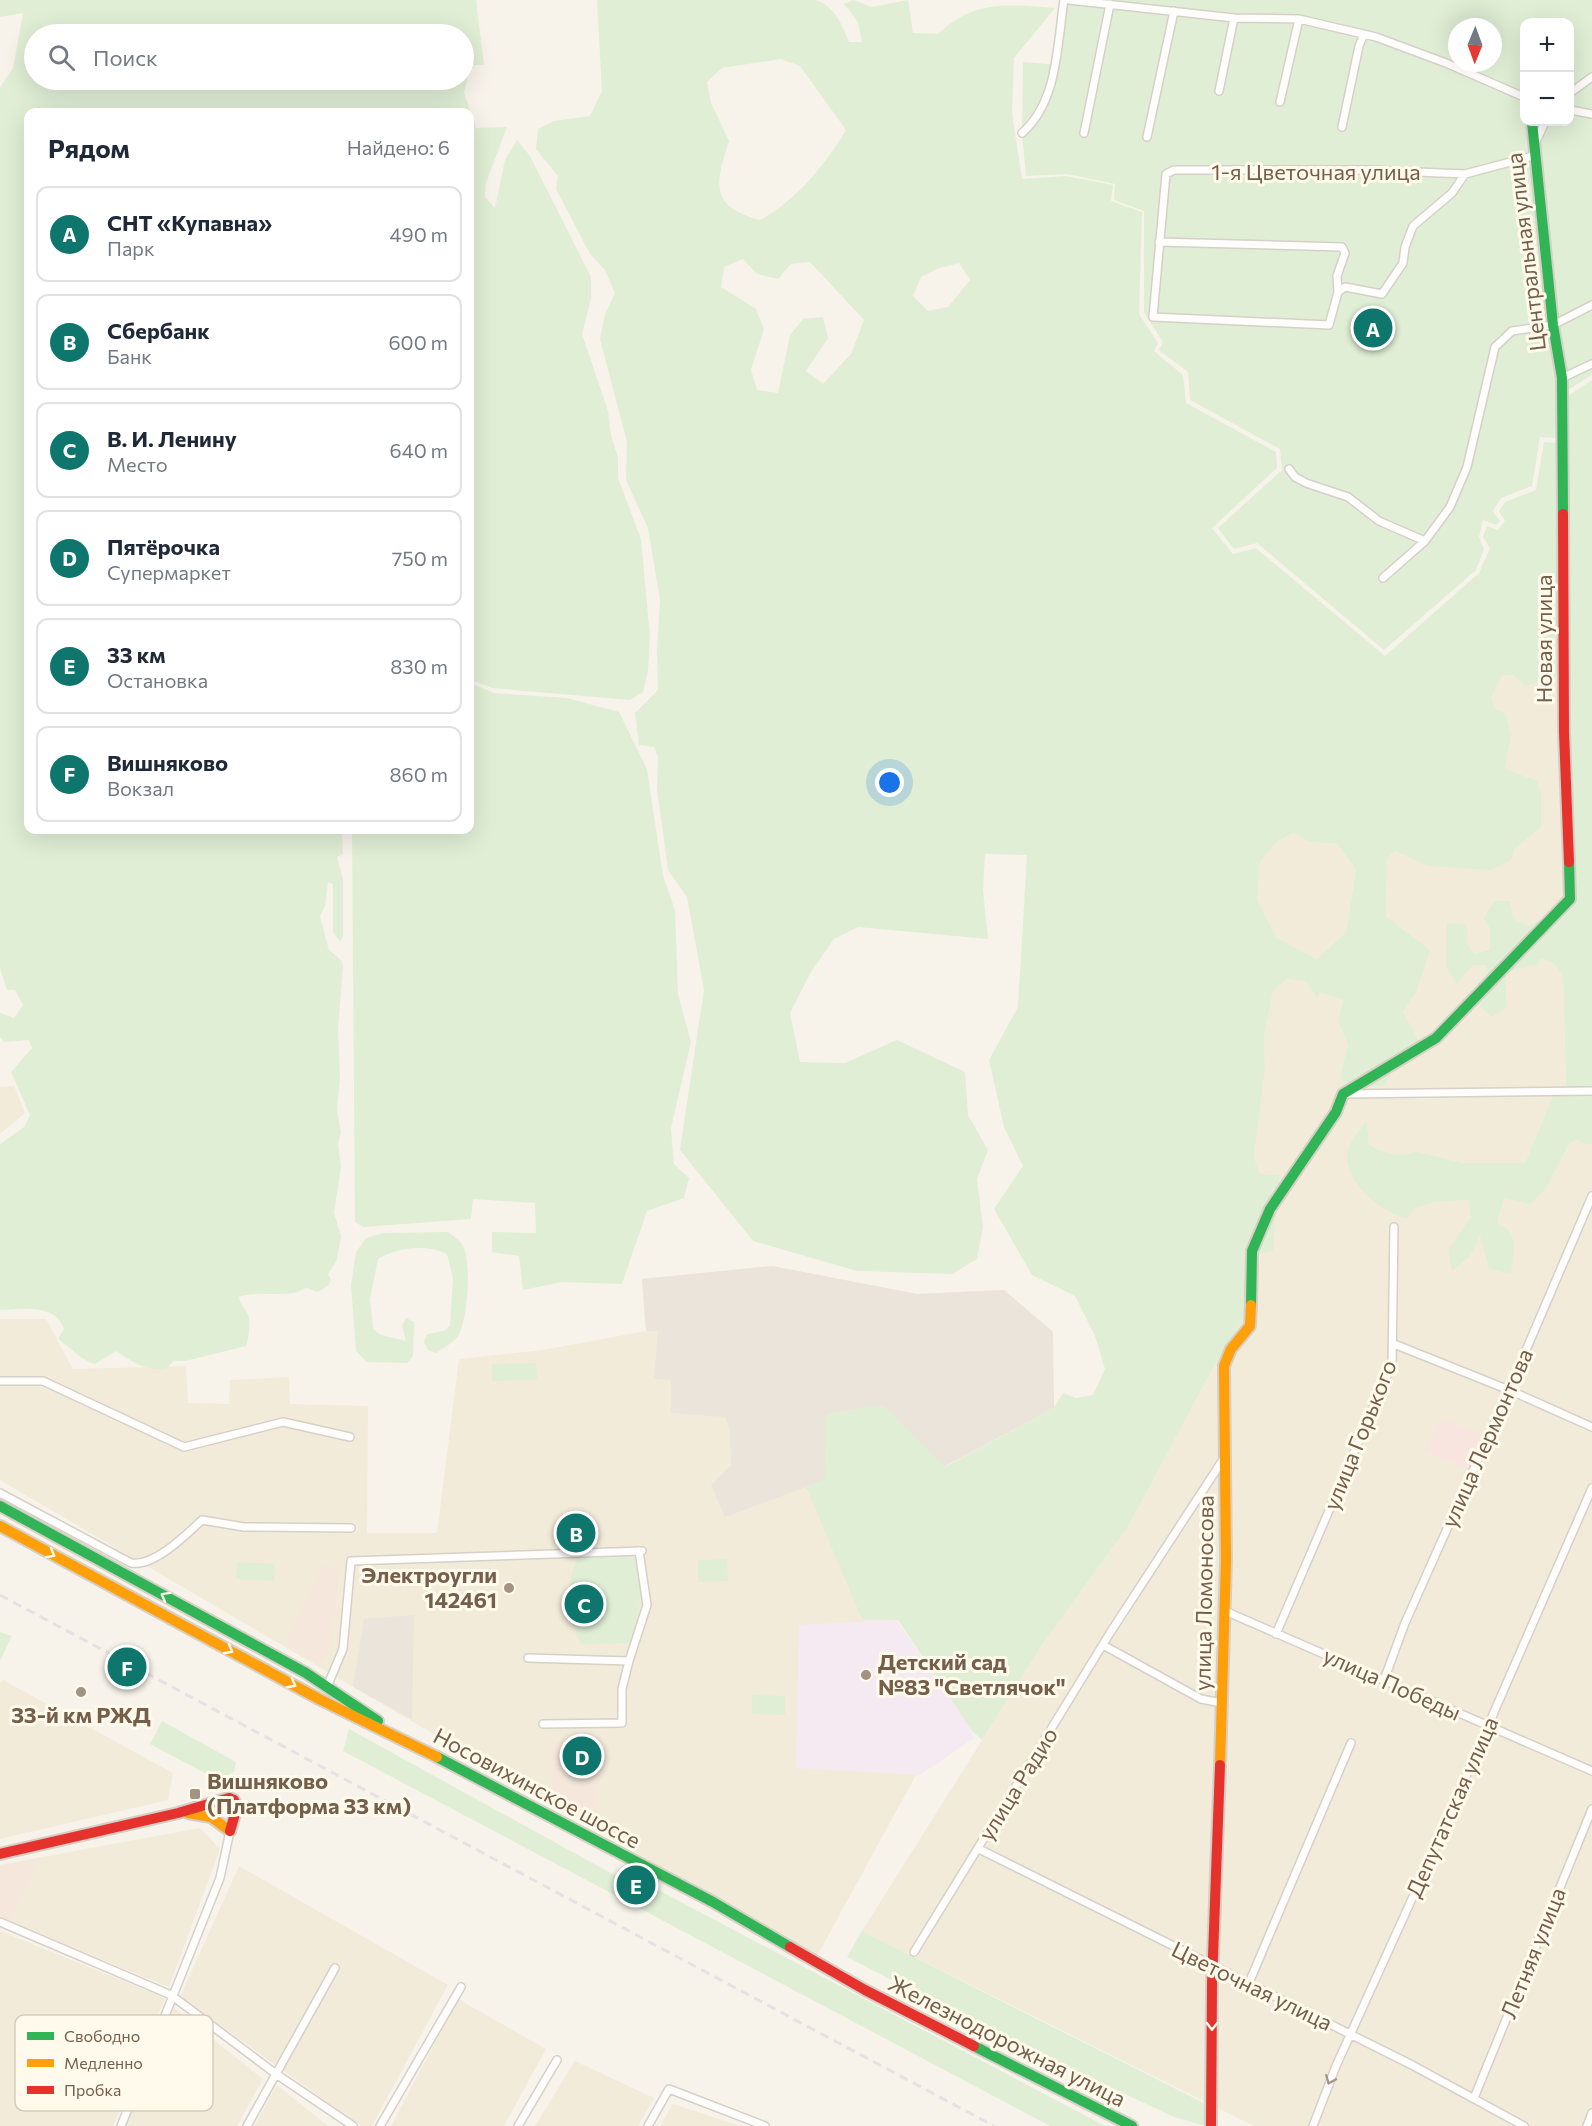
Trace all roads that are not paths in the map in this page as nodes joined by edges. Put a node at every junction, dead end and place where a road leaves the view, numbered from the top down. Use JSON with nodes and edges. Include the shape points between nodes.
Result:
{"nodes":[{"id":1,"x":1064,"y":0,"type":"edge"},
{"id":2,"x":1070,"y":0,"type":"edge"},
{"id":3,"x":1148,"y":0,"type":"edge"},
{"id":4,"x":1110,"y":4,"type":"junction"},
{"id":5,"x":1153,"y":9,"type":"junction"},
{"id":6,"x":1174,"y":11,"type":"junction"},
{"id":7,"x":1234,"y":18,"type":"junction"},
{"id":8,"x":1299,"y":19,"type":"junction"},
{"id":9,"x":1364,"y":34,"type":"junction"},
{"id":10,"x":1592,"y":77,"type":"edge"},
{"id":11,"x":1574,"y":90,"type":"edge"},
{"id":12,"x":1220,"y":91,"type":"dead end"},
{"id":13,"x":1520,"y":95,"type":"edge"},
{"id":14,"x":1280,"y":102,"type":"dead end"},
{"id":15,"x":1574,"y":111,"type":"edge"},
{"id":16,"x":1592,"y":114,"type":"edge"},
{"id":17,"x":1532,"y":126,"type":"edge"},
{"id":18,"x":1543,"y":126,"type":"edge"},
{"id":19,"x":1342,"y":127,"type":"dead end"},
{"id":20,"x":1084,"y":133,"type":"dead end"},
{"id":21,"x":1022,"y":134,"type":"dead end"},
{"id":22,"x":1147,"y":137,"type":"dead end"},
{"id":23,"x":1533,"y":153,"type":"junction"},
{"id":24,"x":1465,"y":174,"type":"junction"},
{"id":25,"x":1159,"y":242,"type":"junction"},
{"id":26,"x":1338,"y":292,"type":"junction"},
{"id":27,"x":1592,"y":305,"type":"edge"},
{"id":28,"x":1553,"y":325,"type":"junction"},
{"id":29,"x":1592,"y":364,"type":"edge"},
{"id":30,"x":1562,"y":378,"type":"junction"},
{"id":31,"x":1289,"y":469,"type":"dead end"},
{"id":32,"x":1425,"y":540,"type":"junction"},
{"id":33,"x":1383,"y":578,"type":"dead end"},
{"id":34,"x":1592,"y":1091,"type":"edge"},
{"id":35,"x":1343,"y":1094,"type":"junction"},
{"id":36,"x":1592,"y":1196,"type":"edge"},
{"id":37,"x":1394,"y":1227,"type":"dead end"},
{"id":38,"x":1394,"y":1344,"type":"junction"},
{"id":39,"x":0,"y":1381,"type":"edge"},
{"id":40,"x":1509,"y":1390,"type":"junction"},
{"id":41,"x":1592,"y":1427,"type":"edge"},
{"id":42,"x":350,"y":1437,"type":"dead end"},
{"id":43,"x":1225,"y":1456,"type":"junction"},
{"id":44,"x":1592,"y":1488,"type":"edge"},
{"id":45,"x":0,"y":1493,"type":"edge"},
{"id":46,"x":0,"y":1506,"type":"edge"},
{"id":47,"x":0,"y":1526,"type":"edge"},
{"id":48,"x":351,"y":1528,"type":"dead end"},
{"id":49,"x":1225,"y":1611,"type":"junction"},
{"id":50,"x":1276,"y":1634,"type":"junction"},
{"id":51,"x":1103,"y":1645,"type":"junction"},
{"id":52,"x":528,"y":1658,"type":"dead end"},
{"id":53,"x":629,"y":1661,"type":"junction"},
{"id":54,"x":1384,"y":1680,"type":"junction"},
{"id":55,"x":327,"y":1687,"type":"junction"},
{"id":56,"x":320,"y":1699,"type":"junction"},
{"id":57,"x":1222,"y":1703,"type":"junction"},
{"id":58,"x":543,"y":1724,"type":"dead end"},
{"id":59,"x":1487,"y":1727,"type":"junction"},
{"id":60,"x":411,"y":1743,"type":"junction"},
{"id":61,"x":1352,"y":1743,"type":"dead end"},
{"id":62,"x":1592,"y":1770,"type":"edge"},
{"id":63,"x":1592,"y":1809,"type":"edge"},
{"id":64,"x":178,"y":1813,"type":"junction"},
{"id":65,"x":230,"y":1830,"type":"junction"},
{"id":66,"x":979,"y":1849,"type":"junction"},
{"id":67,"x":0,"y":1854,"type":"edge"},
{"id":68,"x":0,"y":1922,"type":"edge"},
{"id":69,"x":914,"y":1952,"type":"dead end"},
{"id":70,"x":335,"y":1968,"type":"dead end"},
{"id":71,"x":1213,"y":1968,"type":"junction"},
{"id":72,"x":1248,"y":1984,"type":"junction"},
{"id":73,"x":461,"y":1987,"type":"dead end"},
{"id":74,"x":865,"y":1990,"type":"joint"},
{"id":75,"x":171,"y":1995,"type":"junction"},
{"id":76,"x":163,"y":2015,"type":"edge"},
{"id":77,"x":198,"y":2015,"type":"edge"},
{"id":78,"x":213,"y":2027,"type":"edge"},
{"id":79,"x":1350,"y":2034,"type":"junction"},
{"id":80,"x":557,"y":2060,"type":"dead end"},
{"id":81,"x":276,"y":2074,"type":"junction"},
{"id":82,"x":1474,"y":2098,"type":"junction"},
{"id":83,"x":127,"y":2111,"type":"edge"},
{"id":84,"x":1592,"y":2114,"type":"edge"},
{"id":85,"x":121,"y":2126,"type":"edge"},
{"id":86,"x":247,"y":2126,"type":"edge"},
{"id":87,"x":353,"y":2126,"type":"edge"},
{"id":88,"x":380,"y":2126,"type":"edge"},
{"id":89,"x":518,"y":2126,"type":"edge"},
{"id":90,"x":648,"y":2126,"type":"edge"},
{"id":91,"x":765,"y":2126,"type":"edge"},
{"id":92,"x":1132,"y":2126,"type":"edge"},
{"id":93,"x":1211,"y":2126,"type":"edge"},
{"id":94,"x":1313,"y":2126,"type":"edge"},
{"id":95,"x":1524,"y":2126,"type":"edge"},
{"id":96,"x":1587,"y":2126,"type":"edge"}],
"edges":[{"from":1,"to":21,"type":"street","via":[[1049,94]]},
{"from":2,"to":4,"type":"street"},
{"from":3,"to":5,"type":"street"},
{"from":4,"to":5,"type":"street"},
{"from":4,"to":20,"type":"street"},
{"from":5,"to":6,"type":"street"},
{"from":6,"to":7,"type":"street"},
{"from":6,"to":22,"type":"street"},
{"from":7,"to":8,"type":"street"},
{"from":7,"to":12,"type":"street"},
{"from":8,"to":9,"type":"street"},
{"from":8,"to":14,"type":"street"},
{"from":9,"to":13,"type":"street"},
{"from":9,"to":19,"type":"street"},
{"from":10,"to":11,"type":"street"},
{"from":15,"to":16,"type":"street"},
{"from":17,"to":23,"type":"street","name":"Центральная улица"},
{"from":18,"to":23,"type":"street"},
{"from":23,"to":24,"type":"street","name":"1-я Цветочная улица"},
{"from":23,"to":28,"type":"street","name":"Центральная улица"},
{"from":24,"to":25,"type":"street","name":"1-я Цветочная улица","via":[[1174,170],[1164,178]]},
{"from":24,"to":26,"type":"street","via":[[1452,193],[1413,226],[1403,263],[1382,294],[1345,287]]},
{"from":25,"to":26,"type":"street","via":[[1339,246],[1346,253],[1336,281]]},
{"from":25,"to":26,"type":"street","name":"1-я Цветочная улица","via":[[1154,317],[1329,325]]},
{"from":27,"to":28,"type":"street"},
{"from":28,"to":30,"type":"street","name":"Центральная улица"},
{"from":28,"to":32,"type":"street","via":[[1512,332],[1496,347],[1467,467],[1450,507]]},
{"from":29,"to":30,"type":"street"},
{"from":30,"to":35,"type":"street","name":"Новая улица","via":[[1564,732],[1570,899],[1436,1038]]},
{"from":31,"to":32,"type":"street","via":[[1306,483],[1348,497],[1379,521]]},
{"from":32,"to":33,"type":"street"},
{"from":34,"to":35,"type":"street"},
{"from":35,"to":43,"type":"street","name":"улица Ломоносова","via":[[1336,1112],[1270,1209],[1252,1251],[1250,1326],[1231,1349],[1224,1366]]},
{"from":36,"to":40,"type":"street","name":"улица Лермонтова"},
{"from":37,"to":38,"type":"street","name":"улица Горького"},
{"from":38,"to":40,"type":"street"},
{"from":38,"to":50,"type":"street","name":"улица Горького","via":[[1386,1382]]},
{"from":39,"to":42,"type":"street","via":[[43,1381],[184,1447],[283,1422]]},
{"from":40,"to":41,"type":"street"},
{"from":40,"to":54,"type":"street","name":"улица Лермонтова","via":[[1405,1623]]},
{"from":43,"to":49,"type":"street","name":"улица Ломоносова"},
{"from":43,"to":51,"type":"street","name":"улица Радио"},
{"from":44,"to":59,"type":"street","name":"Депутатская улица"},
{"from":45,"to":48,"type":"street","via":[[140,1565],[175,1545],[202,1520],[244,1527]]},
{"from":55,"to":46,"type":"street","name":"Носовихинское шоссе","one_way":true},
{"from":47,"to":56,"type":"street","name":"Носовихинское шоссе","one_way":true},
{"from":49,"to":50,"type":"street","name":"улица Победы"},
{"from":49,"to":57,"type":"street","name":"улица Ломоносова"},
{"from":50,"to":54,"type":"street","name":"улица Победы"},
{"from":51,"to":57,"type":"street","via":[[1202,1699]]},
{"from":51,"to":66,"type":"street","name":"улица Радио"},
{"from":52,"to":53,"type":"street"},
{"from":53,"to":55,"type":"street","via":[[647,1605],[641,1551],[351,1561],[343,1649]]},
{"from":53,"to":58,"type":"street","via":[[622,1689],[622,1723]]},
{"from":54,"to":59,"type":"street","name":"улица Победы"},
{"from":55,"to":56,"type":"street"},
{"from":55,"to":60,"type":"street","name":"Носовихинское шоссе"},
{"from":56,"to":60,"type":"street","name":"Носовихинское шоссе"},
{"from":57,"to":71,"type":"street","name":"улица Ломоносова"},
{"from":59,"to":62,"type":"street","name":"улица Победы"},
{"from":59,"to":79,"type":"street","name":"Депутатская улица"},
{"from":60,"to":74,"type":"street","name":"Носовихинское шоссе","via":[[713,1902]]},
{"from":61,"to":72,"type":"street"},
{"from":63,"to":82,"type":"street","name":"Летняя улица"},
{"from":64,"to":65,"type":"street","via":[[210,1816]]},
{"from":64,"to":65,"type":"street","via":[[229,1798],[237,1807]]},
{"from":64,"to":67,"type":"street"},
{"from":65,"to":75,"type":"street","via":[[220,1878]]},
{"from":66,"to":69,"type":"street","name":"улица Радио"},
{"from":66,"to":71,"type":"street","name":"Цветочная улица"},
{"from":68,"to":75,"type":"street"},
{"from":70,"to":81,"type":"street"},
{"from":71,"to":72,"type":"street","name":"Цветочная улица"},
{"from":71,"to":93,"type":"street","name":"улица Ломоносова","one_way":true},
{"from":72,"to":79,"type":"street","name":"Цветочная улица"},
{"from":73,"to":88,"type":"street"},
{"from":74,"to":92,"type":"street","name":"Железнодорожная улица"},
{"from":75,"to":76,"type":"street"},
{"from":75,"to":77,"type":"street"},
{"from":78,"to":81,"type":"street"},
{"from":79,"to":82,"type":"street","name":"Цветочная улица"},
{"from":79,"to":94,"type":"street","name":"Депутатская улица","one_way":true},
{"from":80,"to":89,"type":"street"},
{"from":81,"to":86,"type":"street"},
{"from":81,"to":87,"type":"street"},
{"from":82,"to":95,"type":"street","name":"Цветочная улица"},
{"from":83,"to":85,"type":"street"},
{"from":84,"to":96,"type":"street"},
{"from":90,"to":91,"type":"street","via":[[669,2089]]}]}
